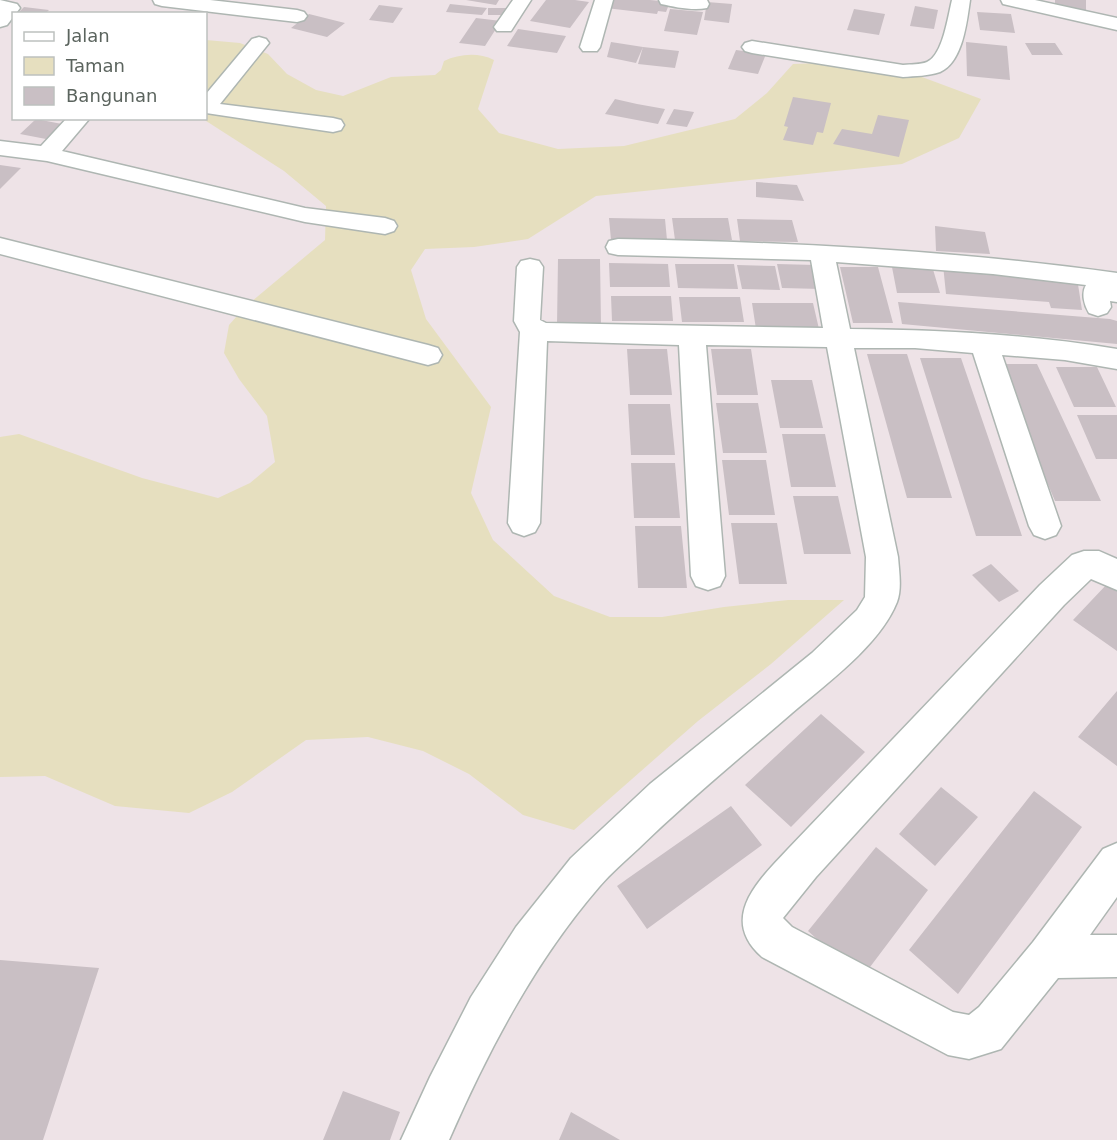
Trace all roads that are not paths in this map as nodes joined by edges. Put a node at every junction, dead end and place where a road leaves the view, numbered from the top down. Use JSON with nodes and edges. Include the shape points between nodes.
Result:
{"nodes":[{"id":1,"x":162,"y":0,"type":"edge"},
{"id":2,"x":522,"y":0,"type":"edge"},
{"id":3,"x":604,"y":0,"type":"edge"},
{"id":4,"x":668,"y":0,"type":"edge"},
{"id":5,"x":961,"y":0,"type":"edge"},
{"id":6,"x":1011,"y":0,"type":"edge"},
{"id":7,"x":0,"y":4,"type":"edge"},
{"id":8,"x":700,"y":4,"type":"dead end"},
{"id":9,"x":187,"y":9,"type":"edge"},
{"id":10,"x":297,"y":16,"type":"dead end"},
{"id":11,"x":0,"y":21,"type":"edge"},
{"id":12,"x":1117,"y":24,"type":"edge"},
{"id":13,"x":504,"y":27,"type":"dead end"},
{"id":14,"x":259,"y":43,"type":"dead end"},
{"id":15,"x":590,"y":47,"type":"dead end"},
{"id":16,"x":752,"y":47,"type":"dead end"},
{"id":17,"x":207,"y":106,"type":"edge"},
{"id":18,"x":207,"y":107,"type":"edge"},
{"id":19,"x":76,"y":120,"type":"edge"},
{"id":20,"x":333,"y":125,"type":"dead end"},
{"id":21,"x":0,"y":148,"type":"edge"},
{"id":22,"x":47,"y":154,"type":"junction"},
{"id":23,"x":385,"y":226,"type":"dead end"},
{"id":24,"x":0,"y":246,"type":"edge"},
{"id":25,"x":618,"y":247,"type":"dead end"},
{"id":26,"x":822,"y":253,"type":"junction"},
{"id":27,"x":530,"y":267,"type":"dead end"},
{"id":28,"x":1117,"y":280,"type":"edge"},
{"id":29,"x":534,"y":329,"type":"junction"},
{"id":30,"x":692,"y":336,"type":"junction"},
{"id":31,"x":840,"y":336,"type":"junction"},
{"id":32,"x":984,"y":343,"type":"junction"},
{"id":33,"x":428,"y":355,"type":"dead end"},
{"id":34,"x":1117,"y":359,"type":"edge"},
{"id":35,"x":524,"y":523,"type":"dead end"},
{"id":36,"x":1045,"y":526,"type":"dead end"},
{"id":37,"x":708,"y":576,"type":"dead end"},
{"id":38,"x":1117,"y":576,"type":"edge"},
{"id":39,"x":1117,"y":863,"type":"edge"},
{"id":40,"x":1117,"y":956,"type":"edge"},
{"id":41,"x":1048,"y":957,"type":"junction"},
{"id":42,"x":425,"y":1140,"type":"edge"}],
"edges":[{"from":1,"to":9,"type":"street"},
{"from":2,"to":13,"type":"street"},
{"from":3,"to":15,"type":"street"},
{"from":4,"to":8,"type":"street"},
{"from":5,"to":16,"type":"street","via":[[944,58],[938,66],[923,70],[903,71]]},
{"from":6,"to":12,"type":"street"},
{"from":7,"to":11,"type":"street","via":[[10,8]]},
{"from":9,"to":10,"type":"street"},
{"from":14,"to":17,"type":"street"},
{"from":18,"to":20,"type":"street"},
{"from":19,"to":22,"type":"street"},
{"from":21,"to":22,"type":"street"},
{"from":22,"to":23,"type":"street","via":[[305,215]]},
{"from":24,"to":33,"type":"street"},
{"from":25,"to":26,"type":"street"},
{"from":26,"to":28,"type":"street","via":[[1014,267]]},
{"from":26,"to":31,"type":"street"},
{"from":27,"to":29,"type":"street","via":[[527,321]]},
{"from":29,"to":30,"type":"street","via":[[554,333]]},
{"from":29,"to":35,"type":"street"},
{"from":30,"to":31,"type":"street"},
{"from":30,"to":37,"type":"street"},
{"from":31,"to":32,"type":"street"},
{"from":31,"to":42,"type":"street","via":[[882,557],[881,600],[869,620],[824,664],[663,797],[585,872],[531,942],[487,1014]]},
{"from":32,"to":34,"type":"street"},
{"from":32,"to":36,"type":"street"},
{"from":38,"to":41,"type":"street","via":[[1090,564],[1065,582],[802,863],[765,907],[762,916],[767,933],[777,942],[948,1033],[969,1037],[985,1033],[995,1023]]},
{"from":39,"to":41,"type":"street"},
{"from":40,"to":41,"type":"street"}]}
